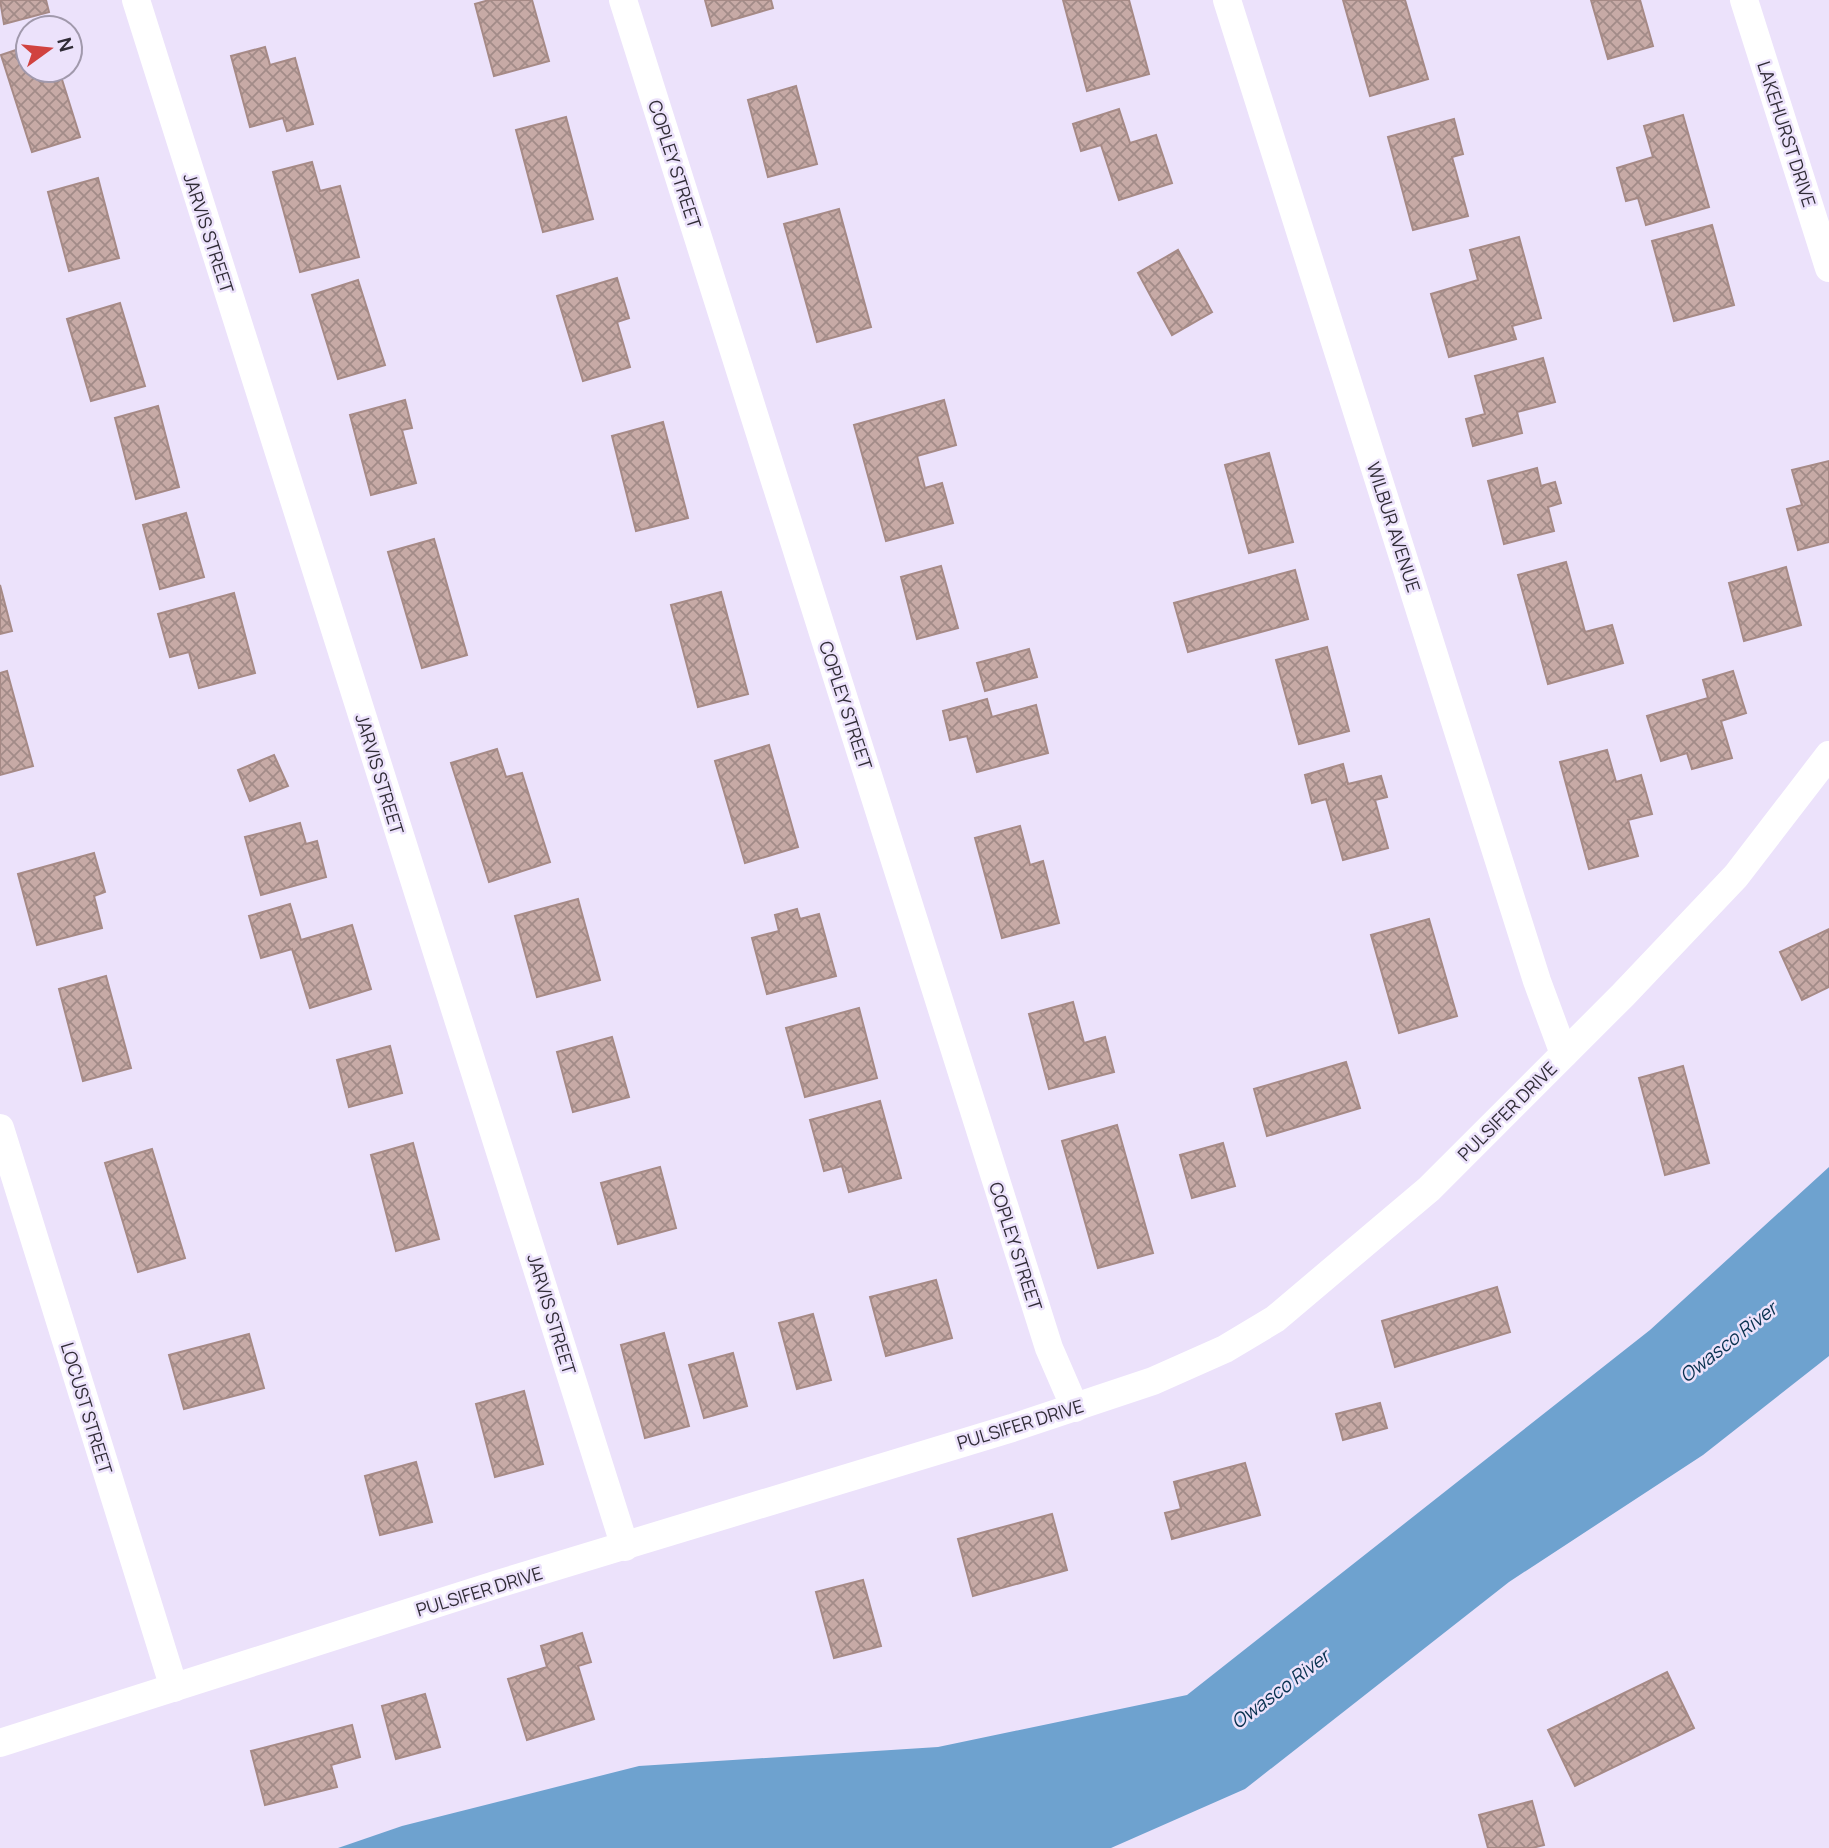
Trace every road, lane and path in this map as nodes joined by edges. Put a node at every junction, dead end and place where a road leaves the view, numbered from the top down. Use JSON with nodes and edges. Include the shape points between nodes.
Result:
{"nodes":[{"id":1,"x":136,"y":0,"type":"edge"},
{"id":2,"x":623,"y":0,"type":"edge"},
{"id":3,"x":1227,"y":0,"type":"edge"},
{"id":4,"x":1744,"y":0,"type":"edge"},
{"id":5,"x":1829,"y":268,"type":"edge"},
{"id":6,"x":1829,"y":755,"type":"edge"},
{"id":7,"x":1564,"y":1054,"type":"junction"},
{"id":8,"x":0,"y":1129,"type":"edge"},
{"id":9,"x":1075,"y":1408,"type":"junction"},
{"id":10,"x":625,"y":1547,"type":"junction"},
{"id":11,"x":174,"y":1688,"type":"junction"},
{"id":12,"x":0,"y":1743,"type":"edge"}],
"edges":[{"from":1,"to":10,"type":"street","name":"JARVIS STREET"},
{"from":2,"to":9,"type":"street","name":"COPLEY STREET","via":[[1049,1348]]},
{"from":3,"to":7,"type":"street","name":"WILBUR AVENUE"},
{"from":4,"to":5,"type":"street","name":"LAKEHURST DRIVE"},
{"from":6,"to":7,"type":"street","name":"PULSIFER DRIVE","via":[[1736,876]]},
{"from":7,"to":9,"type":"street","name":"PULSIFER DRIVE","via":[[1429,1189],[1275,1319],[1225,1349]]},
{"from":8,"to":11,"type":"street","name":"LOCUST STREET"},
{"from":9,"to":10,"type":"street","name":"PULSIFER DRIVE"},
{"from":10,"to":11,"type":"street","name":"PULSIFER DRIVE"},
{"from":11,"to":12,"type":"street","name":"PULSIFER DRIVE"}]}
